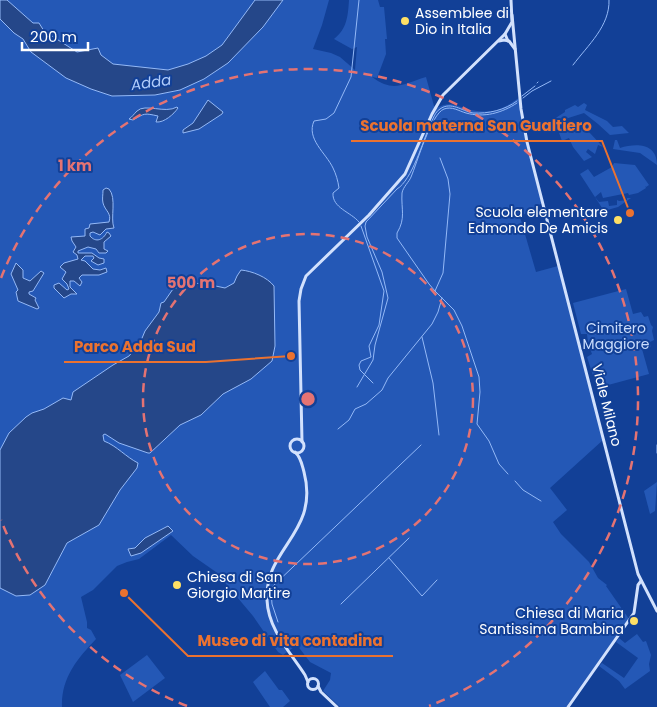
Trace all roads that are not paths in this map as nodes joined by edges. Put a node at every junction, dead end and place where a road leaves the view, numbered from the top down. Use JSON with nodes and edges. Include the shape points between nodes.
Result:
{"nodes":[{"id":1,"x":511,"y":0,"type":"edge"},
{"id":2,"x":512,"y":15,"type":"junction"},
{"id":3,"x":508,"y":28,"type":"junction"},
{"id":4,"x":505,"y":34,"type":"junction"},
{"id":5,"x":515,"y":35,"type":"junction"},
{"id":6,"x":508,"y":41,"type":"junction"},
{"id":7,"x":496,"y":43,"type":"junction"},
{"id":8,"x":516,"y":54,"type":"junction"},
{"id":9,"x":301,"y":432,"type":"junction"},
{"id":10,"x":296,"y":439,"type":"junction"},
{"id":11,"x":302,"y":442,"type":"junction"},
{"id":12,"x":302,"y":449,"type":"junction"},
{"id":13,"x":295,"y":452,"type":"junction"},
{"id":14,"x":301,"y":462,"type":"junction"},
{"id":15,"x":641,"y":581,"type":"junction"},
{"id":16,"x":644,"y":587,"type":"junction"},
{"id":17,"x":637,"y":591,"type":"junction"},
{"id":18,"x":657,"y":611,"type":"edge"},
{"id":19,"x":306,"y":674,"type":"junction"},
{"id":20,"x":312,"y":679,"type":"junction"},
{"id":21,"x":308,"y":682,"type":"junction"},
{"id":22,"x":317,"y":688,"type":"junction"},
{"id":23,"x":337,"y":707,"type":"edge"},
{"id":24,"x":568,"y":707,"type":"edge"}],
"edges":[{"from":1,"to":2,"type":"street","name":"Viale Milano"},
{"from":2,"to":3,"type":"street","name":"Viale Milano","via":[[512,24]]},
{"from":2,"to":5,"type":"street","name":"Viale Milano"},
{"from":3,"to":4,"type":"street","name":"Viale Milano"},
{"from":3,"to":5,"type":"street"},
{"from":4,"to":6,"type":"street","name":"Viale Milano"},
{"from":4,"to":7,"type":"street"},
{"from":5,"to":6,"type":"street"},
{"from":5,"to":8,"type":"street","name":"Viale Milano"},
{"from":6,"to":7,"type":"street"},
{"from":6,"to":8,"type":"street","name":"Viale Milano"},
{"from":7,"to":9,"type":"street","via":[[443,95],[405,174],[304,280],[299,301]]},
{"from":8,"to":15,"type":"street","name":"Viale Milano","via":[[527,142]]},
{"from":9,"to":10,"type":"street"},
{"from":9,"to":11,"type":"street"},
{"from":10,"to":11,"type":"street"},
{"from":10,"to":13,"type":"street","via":[[290,444]]},
{"from":11,"to":12,"type":"street"},
{"from":12,"to":13,"type":"street"},
{"from":12,"to":14,"type":"street"},
{"from":13,"to":14,"type":"street"},
{"from":14,"to":19,"type":"street","via":[[307,487],[305,511],[268,580],[267,601],[272,624]]},
{"from":15,"to":16,"type":"street","name":"Viale Milano"},
{"from":15,"to":17,"type":"street"},
{"from":16,"to":17,"type":"street"},
{"from":16,"to":18,"type":"street","name":"Viale Milano"},
{"from":17,"to":24,"type":"street","via":[[634,612]]},
{"from":19,"to":20,"type":"street"},
{"from":19,"to":21,"type":"street"},
{"from":20,"to":21,"type":"street"},
{"from":20,"to":22,"type":"street","via":[[317,680]]},
{"from":21,"to":22,"type":"street","via":[[309,688]]},
{"from":22,"to":23,"type":"street"}]}
